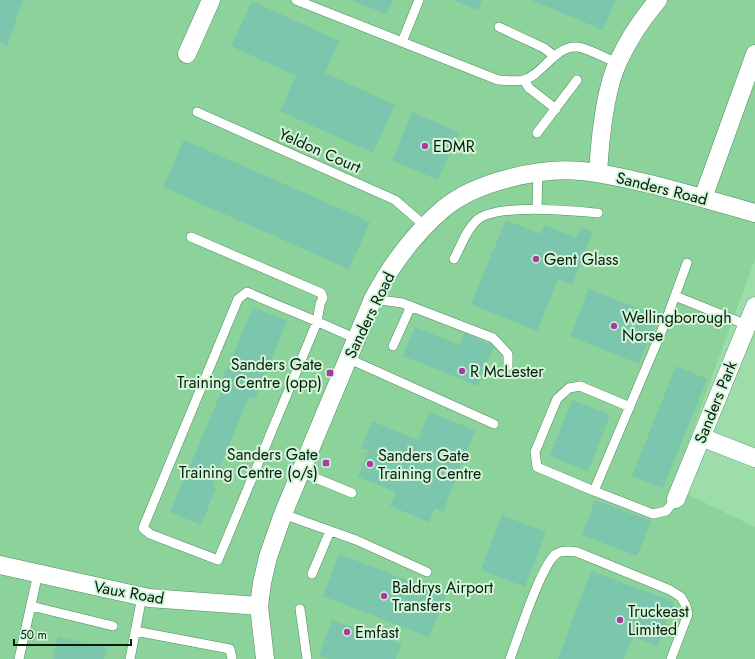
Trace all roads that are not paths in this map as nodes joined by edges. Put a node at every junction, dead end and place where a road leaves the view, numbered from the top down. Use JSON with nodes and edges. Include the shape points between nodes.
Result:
{"nodes":[{"id":1,"x":211,"y":0,"type":"edge"},
{"id":2,"x":296,"y":0,"type":"edge"},
{"id":3,"x":419,"y":0,"type":"edge"},
{"id":4,"x":658,"y":0,"type":"edge"},
{"id":5,"x":499,"y":27,"type":"dead end"},
{"id":6,"x":402,"y":42,"type":"junction"},
{"id":7,"x":187,"y":54,"type":"dead end"},
{"id":8,"x":755,"y":54,"type":"edge"},
{"id":9,"x":554,"y":56,"type":"junction"},
{"id":10,"x":617,"y":63,"type":"junction"},
{"id":11,"x":524,"y":80,"type":"junction"},
{"id":12,"x":577,"y":80,"type":"dead end"},
{"id":13,"x":556,"y":109,"type":"junction"},
{"id":14,"x":197,"y":112,"type":"dead end"},
{"id":15,"x":537,"y":133,"type":"dead end"},
{"id":16,"x":538,"y":172,"type":"junction"},
{"id":17,"x":598,"y":173,"type":"junction"},
{"id":18,"x":703,"y":198,"type":"junction"},
{"id":19,"x":537,"y":209,"type":"junction"},
{"id":20,"x":598,"y":213,"type":"dead end"},
{"id":21,"x":755,"y":214,"type":"edge"},
{"id":22,"x":425,"y":226,"type":"junction"},
{"id":23,"x":192,"y":237,"type":"dead end"},
{"id":24,"x":454,"y":259,"type":"dead end"},
{"id":25,"x":687,"y":263,"type":"dead end"},
{"id":26,"x":676,"y":296,"type":"junction"},
{"id":27,"x":373,"y":299,"type":"junction"},
{"id":28,"x":412,"y":306,"type":"junction"},
{"id":29,"x":755,"y":306,"type":"edge"},
{"id":30,"x":317,"y":322,"type":"junction"},
{"id":31,"x":747,"y":325,"type":"junction"},
{"id":32,"x":356,"y":339,"type":"junction"},
{"id":33,"x":393,"y":346,"type":"dead end"},
{"id":34,"x":348,"y":358,"type":"junction"},
{"id":35,"x":508,"y":366,"type":"dead end"},
{"id":36,"x":630,"y":407,"type":"junction"},
{"id":37,"x":494,"y":424,"type":"dead end"},
{"id":38,"x":701,"y":437,"type":"junction"},
{"id":39,"x":755,"y":458,"type":"edge"},
{"id":40,"x":301,"y":472,"type":"junction"},
{"id":41,"x":594,"y":491,"type":"junction"},
{"id":42,"x":352,"y":494,"type":"dead end"},
{"id":43,"x":676,"y":499,"type":"joint"},
{"id":44,"x":283,"y":514,"type":"junction"},
{"id":45,"x":330,"y":530,"type":"junction"},
{"id":46,"x":0,"y":565,"type":"edge"},
{"id":47,"x":427,"y":572,"type":"dead end"},
{"id":48,"x":38,"y":573,"type":"junction"},
{"id":49,"x":312,"y":574,"type":"dead end"},
{"id":50,"x":142,"y":596,"type":"junction"},
{"id":51,"x":31,"y":606,"type":"junction"},
{"id":52,"x":259,"y":606,"type":"junction"},
{"id":53,"x":300,"y":609,"type":"dead end"},
{"id":54,"x":113,"y":626,"type":"dead end"},
{"id":55,"x":135,"y":630,"type":"junction"},
{"id":56,"x":19,"y":659,"type":"edge"},
{"id":57,"x":130,"y":659,"type":"edge"},
{"id":58,"x":232,"y":659,"type":"edge"},
{"id":59,"x":265,"y":659,"type":"edge"},
{"id":60,"x":307,"y":659,"type":"edge"},
{"id":61,"x":510,"y":659,"type":"edge"},
{"id":62,"x":671,"y":659,"type":"edge"}],
"edges":[{"from":1,"to":7,"type":"street"},
{"from":2,"to":6,"type":"lane"},
{"from":3,"to":6,"type":"lane"},
{"from":4,"to":10,"type":"street"},
{"from":5,"to":9,"type":"lane","via":[[544,48]]},
{"from":6,"to":11,"type":"lane","via":[[498,80]]},
{"from":8,"to":18,"type":"street"},
{"from":9,"to":10,"type":"lane","via":[[577,47]]},
{"from":9,"to":11,"type":"lane"},
{"from":10,"to":17,"type":"street","via":[[604,116]]},
{"from":11,"to":13,"type":"lane","via":[[529,88]]},
{"from":12,"to":13,"type":"lane"},
{"from":13,"to":15,"type":"lane"},
{"from":14,"to":22,"type":"lane","name":"Yeldon Court","via":[[395,200]]},
{"from":16,"to":17,"type":"street","name":"Sanders Road"},
{"from":16,"to":19,"type":"lane"},
{"from":16,"to":22,"type":"street","name":"Sanders Road","via":[[492,184],[468,194],[444,208]]},
{"from":17,"to":18,"type":"street","name":"Sanders Road"},
{"from":18,"to":21,"type":"street","name":"Sanders Road"},
{"from":19,"to":20,"type":"lane"},
{"from":19,"to":24,"type":"lane","via":[[490,213],[478,219],[468,231]]},
{"from":22,"to":27,"type":"street","name":"Sanders Road","via":[[392,266]]},
{"from":23,"to":30,"type":"lane","via":[[321,294],[323,298]]},
{"from":25,"to":26,"type":"lane"},
{"from":26,"to":31,"type":"lane"},
{"from":26,"to":36,"type":"lane"},
{"from":27,"to":28,"type":"lane"},
{"from":27,"to":32,"type":"street","name":"Sanders Road"},
{"from":28,"to":33,"type":"lane"},
{"from":28,"to":35,"type":"lane","via":[[493,338],[508,354]]},
{"from":29,"to":31,"type":"street","name":"Sanders Park"},
{"from":30,"to":30,"type":"lane","via":[[247,292],[238,299],[143,528],[150,534],[218,560]]},
{"from":30,"to":32,"type":"lane"},
{"from":31,"to":38,"type":"street","name":"Sanders Park"},
{"from":32,"to":34,"type":"street","name":"Sanders Road"},
{"from":34,"to":37,"type":"lane"},
{"from":34,"to":40,"type":"street","name":"Sanders Road"},
{"from":36,"to":41,"type":"lane"},
{"from":36,"to":41,"type":"lane","via":[[580,386],[569,388],[557,399],[535,452],[537,467]]},
{"from":38,"to":39,"type":"street"},
{"from":38,"to":43,"type":"street","name":"Sanders Park"},
{"from":40,"to":42,"type":"lane"},
{"from":40,"to":44,"type":"street","name":"Sanders Road"},
{"from":41,"to":43,"type":"lane","via":[[653,514],[666,511]]},
{"from":44,"to":45,"type":"lane"},
{"from":44,"to":52,"type":"street","name":"Sanders Road","via":[[268,557]]},
{"from":45,"to":47,"type":"lane"},
{"from":45,"to":49,"type":"lane"},
{"from":46,"to":48,"type":"street","name":"Vaux Road"},
{"from":48,"to":50,"type":"street","name":"Vaux Road"},
{"from":48,"to":51,"type":"lane"},
{"from":50,"to":52,"type":"street","name":"Vaux Road"},
{"from":50,"to":55,"type":"lane"},
{"from":51,"to":54,"type":"lane"},
{"from":51,"to":56,"type":"lane"},
{"from":52,"to":59,"type":"street","name":"Sanders Road"},
{"from":53,"to":60,"type":"lane"},
{"from":55,"to":57,"type":"lane"},
{"from":55,"to":58,"type":"lane","via":[[230,649]]},
{"from":61,"to":62,"type":"lane","via":[[545,567],[557,553],[568,551],[670,590],[681,597],[688,614]]}]}
